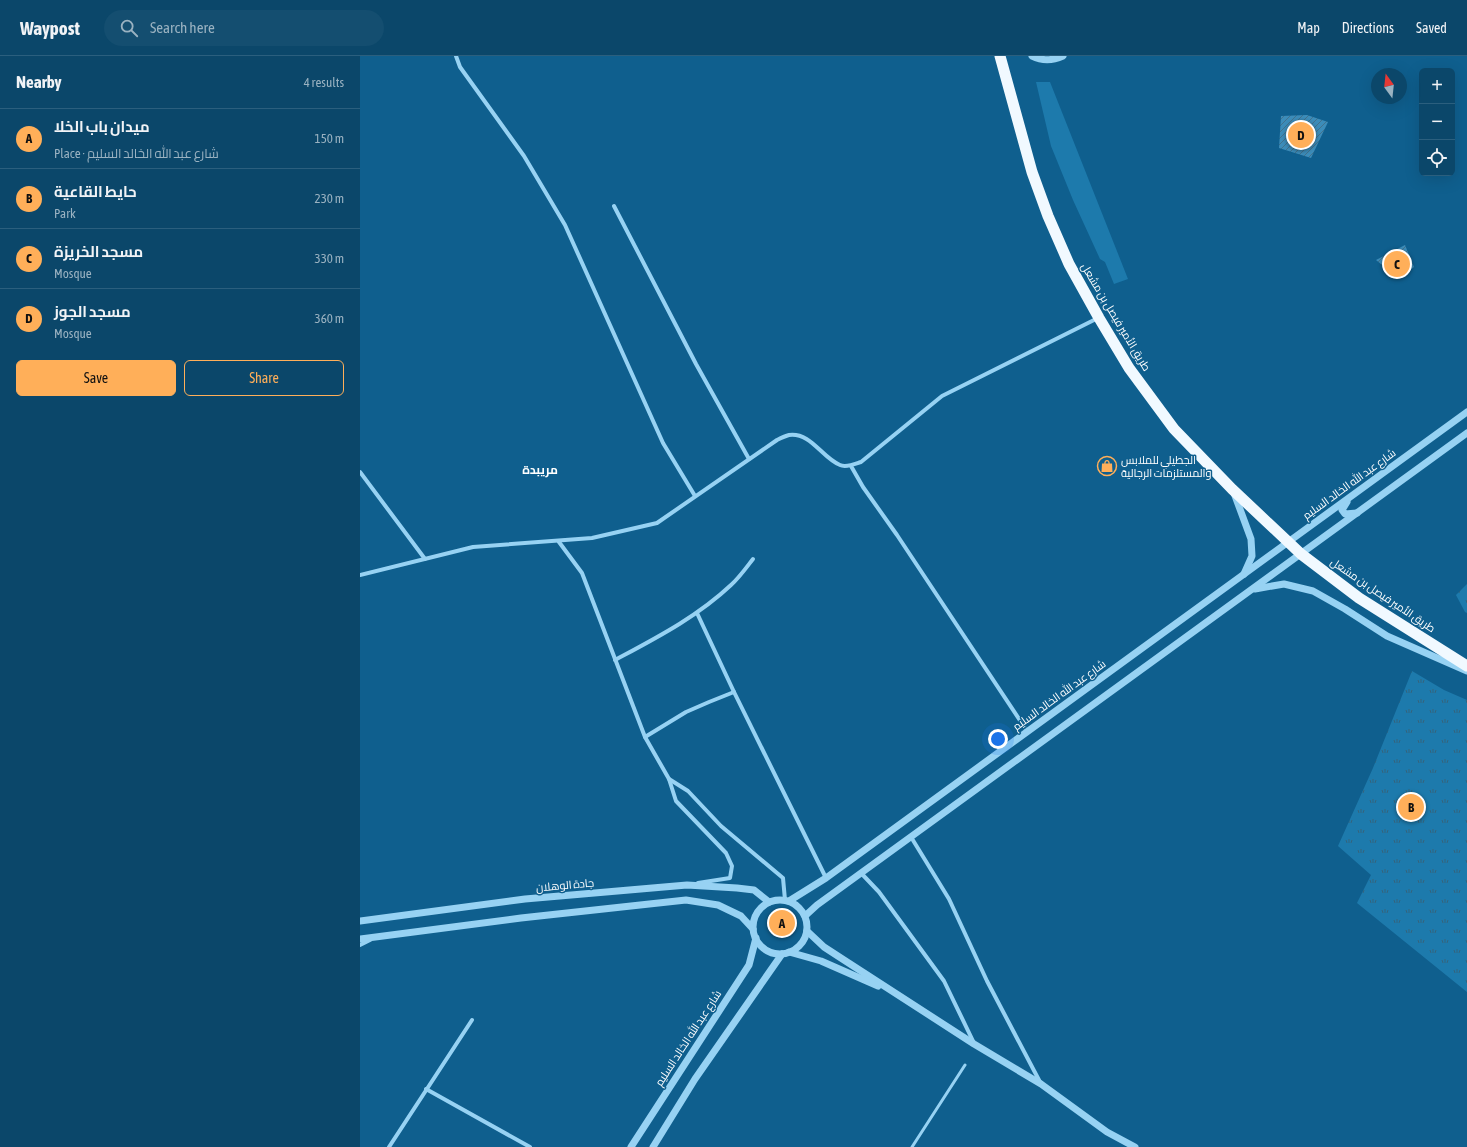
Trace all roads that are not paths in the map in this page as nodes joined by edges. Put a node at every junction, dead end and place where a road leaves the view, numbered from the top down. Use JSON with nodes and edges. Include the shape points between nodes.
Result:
{"nodes":[{"id":1,"x":456,"y":56,"type":"edge"},
{"id":2,"x":1000,"y":56,"type":"edge"},
{"id":3,"x":1032,"y":56,"type":"edge"},
{"id":4,"x":1063,"y":56,"type":"edge"},
{"id":5,"x":614,"y":206,"type":"dead end"},
{"id":6,"x":1098,"y":318,"type":"junction"},
{"id":7,"x":1467,"y":412,"type":"edge"},
{"id":8,"x":1467,"y":433,"type":"edge"},
{"id":9,"x":749,"y":459,"type":"junction"},
{"id":10,"x":851,"y":466,"type":"junction"},
{"id":11,"x":360,"y":472,"type":"edge"},
{"id":12,"x":1232,"y":489,"type":"junction"},
{"id":13,"x":695,"y":496,"type":"junction"},
{"id":14,"x":1351,"y":497,"type":"junction"},
{"id":15,"x":1358,"y":513,"type":"junction"},
{"id":16,"x":559,"y":542,"type":"junction"},
{"id":17,"x":1288,"y":543,"type":"junction"},
{"id":18,"x":1301,"y":554,"type":"junction"},
{"id":19,"x":425,"y":559,"type":"junction"},
{"id":20,"x":753,"y":559,"type":"dead end"},
{"id":21,"x":360,"y":575,"type":"edge"},
{"id":22,"x":1244,"y":575,"type":"junction"},
{"id":23,"x":1252,"y":590,"type":"junction"},
{"id":24,"x":697,"y":613,"type":"junction"},
{"id":25,"x":615,"y":660,"type":"junction"},
{"id":26,"x":1467,"y":666,"type":"edge"},
{"id":27,"x":1467,"y":671,"type":"edge"},
{"id":28,"x":734,"y":692,"type":"junction"},
{"id":29,"x":1027,"y":731,"type":"junction"},
{"id":30,"x":645,"y":737,"type":"junction"},
{"id":31,"x":669,"y":779,"type":"junction"},
{"id":32,"x":911,"y":837,"type":"junction"},
{"id":33,"x":861,"y":873,"type":"junction"},
{"id":34,"x":826,"y":878,"type":"junction"},
{"id":35,"x":687,"y":885,"type":"junction"},
{"id":36,"x":787,"y":900,"type":"junction"},
{"id":37,"x":769,"y":902,"type":"junction"},
{"id":38,"x":805,"y":916,"type":"junction"},
{"id":39,"x":360,"y":921,"type":"edge"},
{"id":40,"x":753,"y":929,"type":"junction"},
{"id":41,"x":808,"y":931,"type":"junction"},
{"id":42,"x":378,"y":937,"type":"junction"},
{"id":43,"x":756,"y":938,"type":"junction"},
{"id":44,"x":360,"y":939,"type":"edge"},
{"id":45,"x":360,"y":944,"type":"edge"},
{"id":46,"x":789,"y":952,"type":"junction"},
{"id":47,"x":782,"y":954,"type":"junction"},
{"id":48,"x":902,"y":997,"type":"junction"},
{"id":49,"x":472,"y":1020,"type":"dead end"},
{"id":50,"x":974,"y":1044,"type":"junction"},
{"id":51,"x":965,"y":1065,"type":"dead end"},
{"id":52,"x":1041,"y":1084,"type":"junction"},
{"id":53,"x":426,"y":1089,"type":"junction"},
{"id":54,"x":389,"y":1147,"type":"edge"},
{"id":55,"x":530,"y":1147,"type":"edge"},
{"id":56,"x":631,"y":1147,"type":"edge"},
{"id":57,"x":653,"y":1147,"type":"edge"},
{"id":58,"x":912,"y":1147,"type":"edge"},
{"id":59,"x":1135,"y":1147,"type":"edge"}],
"edges":[{"from":1,"to":13,"type":"street","via":[[460,67],[524,156],[565,224],[663,443]]},
{"from":2,"to":6,"type":"highway","name":"طريق الأمير فيصل بن مشعل","via":[[1032,172],[1048,216],[1069,264]]},
{"from":3,"to":4,"type":"street","via":[[1042,60]]},
{"from":5,"to":9,"type":"street","via":[[696,364]]},
{"from":6,"to":10,"type":"street","via":[[942,396],[861,462]]},
{"from":6,"to":12,"type":"highway","name":"طريق الأمير فيصل بن مشعل","via":[[1129,368],[1174,429]]},
{"from":7,"to":14,"type":"street","name":"شارع عبد الله الخالد السليم"},
{"from":8,"to":15,"type":"street"},
{"from":9,"to":10,"type":"street","via":[[777,440],[790,435],[804,437],[840,466]]},
{"from":9,"to":13,"type":"street"},
{"from":10,"to":29,"type":"street"},
{"from":11,"to":19,"type":"street"},
{"from":12,"to":17,"type":"highway","name":"طريق الأمير فيصل بن مشعل"},
{"from":12,"to":22,"type":"street","via":[[1251,539],[1252,556]]},
{"from":13,"to":16,"type":"street","via":[[657,523],[592,538]]},
{"from":14,"to":15,"type":"street","via":[[1342,510],[1345,514]]},
{"from":14,"to":17,"type":"street","name":"شارع عبد الله الخالد السليم"},
{"from":15,"to":18,"type":"street"},
{"from":16,"to":19,"type":"street","via":[[473,547]]},
{"from":16,"to":25,"type":"street","via":[[582,574]]},
{"from":17,"to":18,"type":"highway","name":"طريق الأمير فيصل بن مشعل"},
{"from":17,"to":22,"type":"street","name":"شارع عبد الله الخالد السليم"},
{"from":18,"to":23,"type":"street"},
{"from":18,"to":26,"type":"highway","name":"طريق الأمير فيصل بن مشعل","via":[[1359,598]]},
{"from":19,"to":21,"type":"street"},
{"from":20,"to":24,"type":"street","via":[[732,584]]},
{"from":22,"to":29,"type":"street","name":"شارع عبد الله الخالد السليم"},
{"from":23,"to":27,"type":"street","via":[[1284,584],[1313,592],[1387,636]]},
{"from":23,"to":32,"type":"street"},
{"from":24,"to":25,"type":"street"},
{"from":24,"to":28,"type":"street"},
{"from":25,"to":30,"type":"street"},
{"from":28,"to":30,"type":"street","via":[[686,712]]},
{"from":28,"to":34,"type":"street"},
{"from":29,"to":34,"type":"street","name":"شارع عبد الله الخالد السليم"},
{"from":30,"to":31,"type":"street"},
{"from":31,"to":35,"type":"street","via":[[676,801],[726,853],[732,866],[730,878]]},
{"from":31,"to":36,"type":"street","via":[[688,791],[720,826],[783,878]]},
{"from":32,"to":33,"type":"street"},
{"from":32,"to":52,"type":"street","via":[[949,899],[987,981]]},
{"from":33,"to":38,"type":"street"},
{"from":33,"to":50,"type":"street","via":[[879,892],[944,981]]},
{"from":34,"to":36,"type":"street","name":"شارع عبد الله الخالد السليم"},
{"from":35,"to":37,"type":"street","name":"جادة الوهلان","via":[[754,890]]},
{"from":35,"to":39,"type":"street","name":"جادة الوهلان","via":[[525,899]]},
{"from":36,"to":37,"type":"street"},
{"from":36,"to":38,"type":"street","via":[[796,904]]},
{"from":37,"to":40,"type":"street","via":[[757,913]]},
{"from":38,"to":41,"type":"street"},
{"from":40,"to":42,"type":"street","via":[[741,916],[718,905],[686,900]]},
{"from":40,"to":43,"type":"street"},
{"from":41,"to":46,"type":"street","via":[[801,944]]},
{"from":41,"to":48,"type":"street","via":[[837,956]]},
{"from":42,"to":44,"type":"street"},
{"from":42,"to":45,"type":"street"},
{"from":43,"to":47,"type":"street","via":[[766,950]]},
{"from":43,"to":56,"type":"street","name":"شارع عبد الله الخالد السليم","via":[[749,965]]},
{"from":46,"to":47,"type":"street"},
{"from":46,"to":48,"type":"street","via":[[821,961]]},
{"from":47,"to":57,"type":"street","via":[[695,1079]]},
{"from":48,"to":50,"type":"street"},
{"from":49,"to":53,"type":"street"},
{"from":50,"to":52,"type":"street"},
{"from":51,"to":58,"type":"lane"},
{"from":52,"to":59,"type":"street","via":[[1107,1132]]},
{"from":53,"to":54,"type":"street"},
{"from":53,"to":55,"type":"street"}]}
